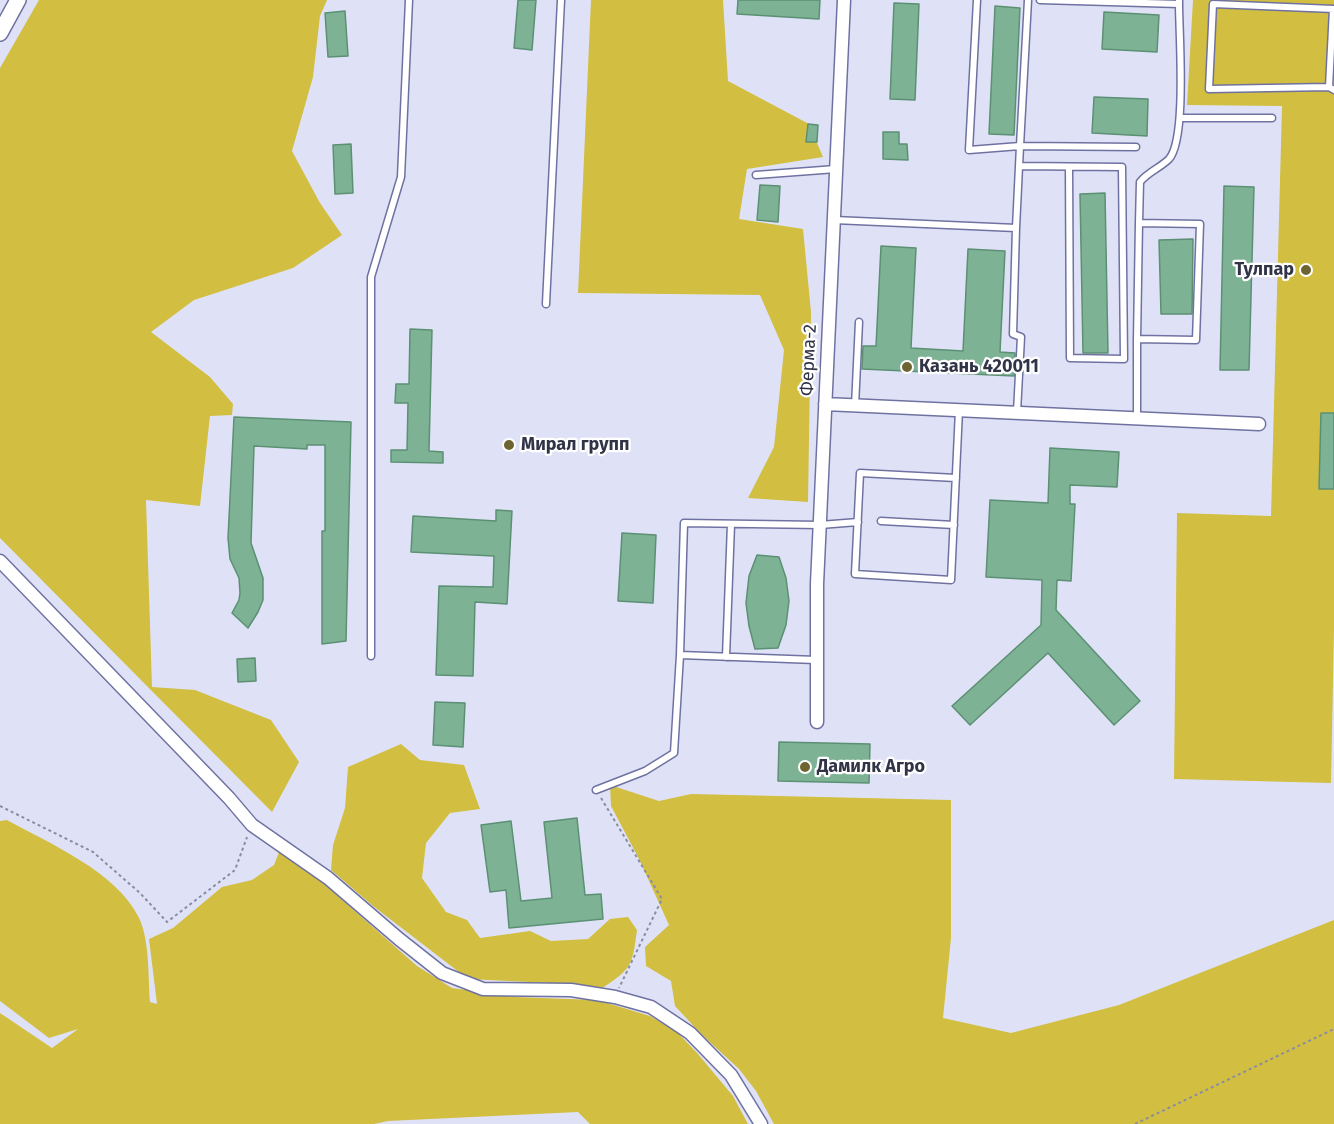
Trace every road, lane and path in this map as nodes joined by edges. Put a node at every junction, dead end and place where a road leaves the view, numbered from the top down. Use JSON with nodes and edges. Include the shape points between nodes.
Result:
{"nodes":[{"id":1,"x":12,"y":0,"type":"edge"},
{"id":2,"x":18,"y":0,"type":"edge"},
{"id":3,"x":409,"y":0,"type":"edge"},
{"id":4,"x":561,"y":0,"type":"edge"},
{"id":5,"x":844,"y":0,"type":"edge"},
{"id":6,"x":977,"y":0,"type":"edge"},
{"id":7,"x":1028,"y":0,"type":"edge"},
{"id":8,"x":1040,"y":0,"type":"edge"},
{"id":9,"x":1179,"y":2,"type":"edge"},
{"id":10,"x":1334,"y":9,"type":"edge"},
{"id":11,"x":2,"y":29,"type":"edge"},
{"id":12,"x":1331,"y":89,"type":"edge"},
{"id":13,"x":1180,"y":118,"type":"junction"},
{"id":14,"x":1272,"y":118,"type":"dead end"},
{"id":15,"x":1020,"y":146,"type":"junction"},
{"id":16,"x":1136,"y":147,"type":"dead end"},
{"id":17,"x":1019,"y":166,"type":"junction"},
{"id":18,"x":1069,"y":166,"type":"junction"},
{"id":19,"x":837,"y":169,"type":"junction"},
{"id":20,"x":756,"y":175,"type":"dead end"},
{"id":21,"x":833,"y":220,"type":"junction"},
{"id":22,"x":1139,"y":223,"type":"junction"},
{"id":23,"x":1016,"y":228,"type":"junction"},
{"id":24,"x":546,"y":304,"type":"dead end"},
{"id":25,"x":859,"y":322,"type":"dead end"},
{"id":26,"x":1137,"y":339,"type":"junction"},
{"id":27,"x":825,"y":404,"type":"junction"},
{"id":28,"x":855,"y":406,"type":"junction"},
{"id":29,"x":958,"y":410,"type":"junction"},
{"id":30,"x":1017,"y":413,"type":"junction"},
{"id":31,"x":1137,"y":419,"type":"junction"},
{"id":32,"x":1259,"y":424,"type":"dead end"},
{"id":33,"x":956,"y":478,"type":"junction"},
{"id":34,"x":858,"y":522,"type":"junction"},
{"id":35,"x":881,"y":522,"type":"dead end"},
{"id":36,"x":731,"y":524,"type":"junction"},
{"id":37,"x":820,"y":525,"type":"junction"},
{"id":38,"x":954,"y":525,"type":"junction"},
{"id":39,"x":0,"y":561,"type":"edge"},
{"id":40,"x":371,"y":656,"type":"dead end"},
{"id":41,"x":680,"y":656,"type":"junction"},
{"id":42,"x":726,"y":657,"type":"junction"},
{"id":43,"x":817,"y":660,"type":"junction"},
{"id":44,"x":817,"y":722,"type":"dead end"},
{"id":45,"x":596,"y":790,"type":"joint"},
{"id":46,"x":0,"y":806,"type":"edge"},
{"id":47,"x":252,"y":825,"type":"junction"},
{"id":48,"x":615,"y":997,"type":"junction"},
{"id":49,"x":1334,"y":1029,"type":"edge"},
{"id":50,"x":761,"y":1124,"type":"edge"},
{"id":51,"x":1135,"y":1124,"type":"edge"}],
"edges":[{"from":1,"to":11,"type":"street"},
{"from":2,"to":11,"type":"street"},
{"from":3,"to":40,"type":"lane","via":[[401,177],[371,277]]},
{"from":4,"to":24,"type":"lane"},
{"from":5,"to":19,"type":"street","name":"Ферма-2"},
{"from":6,"to":15,"type":"lane","via":[[969,150]]},
{"from":7,"to":15,"type":"lane"},
{"from":8,"to":9,"type":"lane"},
{"from":9,"to":13,"type":"lane"},
{"from":10,"to":12,"type":"lane"},
{"from":10,"to":12,"type":"lane","via":[[1213,4],[1209,89]]},
{"from":13,"to":14,"type":"lane"},
{"from":13,"to":22,"type":"lane","via":[[1176,146],[1169,159],[1140,182]]},
{"from":15,"to":16,"type":"lane"},
{"from":15,"to":17,"type":"lane"},
{"from":17,"to":18,"type":"lane"},
{"from":17,"to":23,"type":"lane"},
{"from":18,"to":18,"type":"lane","via":[[1070,358],[1124,359],[1122,167]]},
{"from":19,"to":20,"type":"lane"},
{"from":19,"to":21,"type":"street","name":"Ферма-2"},
{"from":21,"to":23,"type":"lane"},
{"from":21,"to":27,"type":"street","name":"Ферма-2"},
{"from":22,"to":26,"type":"lane"},
{"from":22,"to":26,"type":"lane","via":[[1200,224],[1197,340]]},
{"from":23,"to":30,"type":"lane","via":[[1013,334],[1020,337]]},
{"from":25,"to":28,"type":"lane"},
{"from":26,"to":31,"type":"lane"},
{"from":27,"to":28,"type":"street"},
{"from":27,"to":37,"type":"street","name":"Ферма-2"},
{"from":28,"to":29,"type":"street"},
{"from":29,"to":30,"type":"street"},
{"from":29,"to":33,"type":"lane"},
{"from":30,"to":31,"type":"street"},
{"from":31,"to":32,"type":"street"},
{"from":33,"to":34,"type":"lane","via":[[860,473]]},
{"from":33,"to":38,"type":"lane"},
{"from":34,"to":37,"type":"lane"},
{"from":34,"to":38,"type":"lane","via":[[855,574],[951,580]]},
{"from":35,"to":38,"type":"lane"},
{"from":36,"to":37,"type":"lane"},
{"from":36,"to":41,"type":"lane","via":[[684,523]]},
{"from":36,"to":42,"type":"lane"},
{"from":37,"to":43,"type":"street","name":"Ферма-2"},
{"from":39,"to":47,"type":"street"},
{"from":41,"to":42,"type":"lane"},
{"from":41,"to":45,"type":"lane","via":[[674,753],[645,771]]},
{"from":42,"to":43,"type":"lane"},
{"from":43,"to":44,"type":"street","name":"Ферма-2"},
{"from":45,"to":48,"type":"path","via":[[662,899]]},
{"from":46,"to":47,"type":"path","via":[[93,852],[167,922],[235,870]]},
{"from":47,"to":48,"type":"street","via":[[328,878],[442,973],[483,989],[571,990]]},
{"from":48,"to":50,"type":"street","via":[[651,1007],[690,1033],[731,1075]]},
{"from":49,"to":51,"type":"path"}]}
